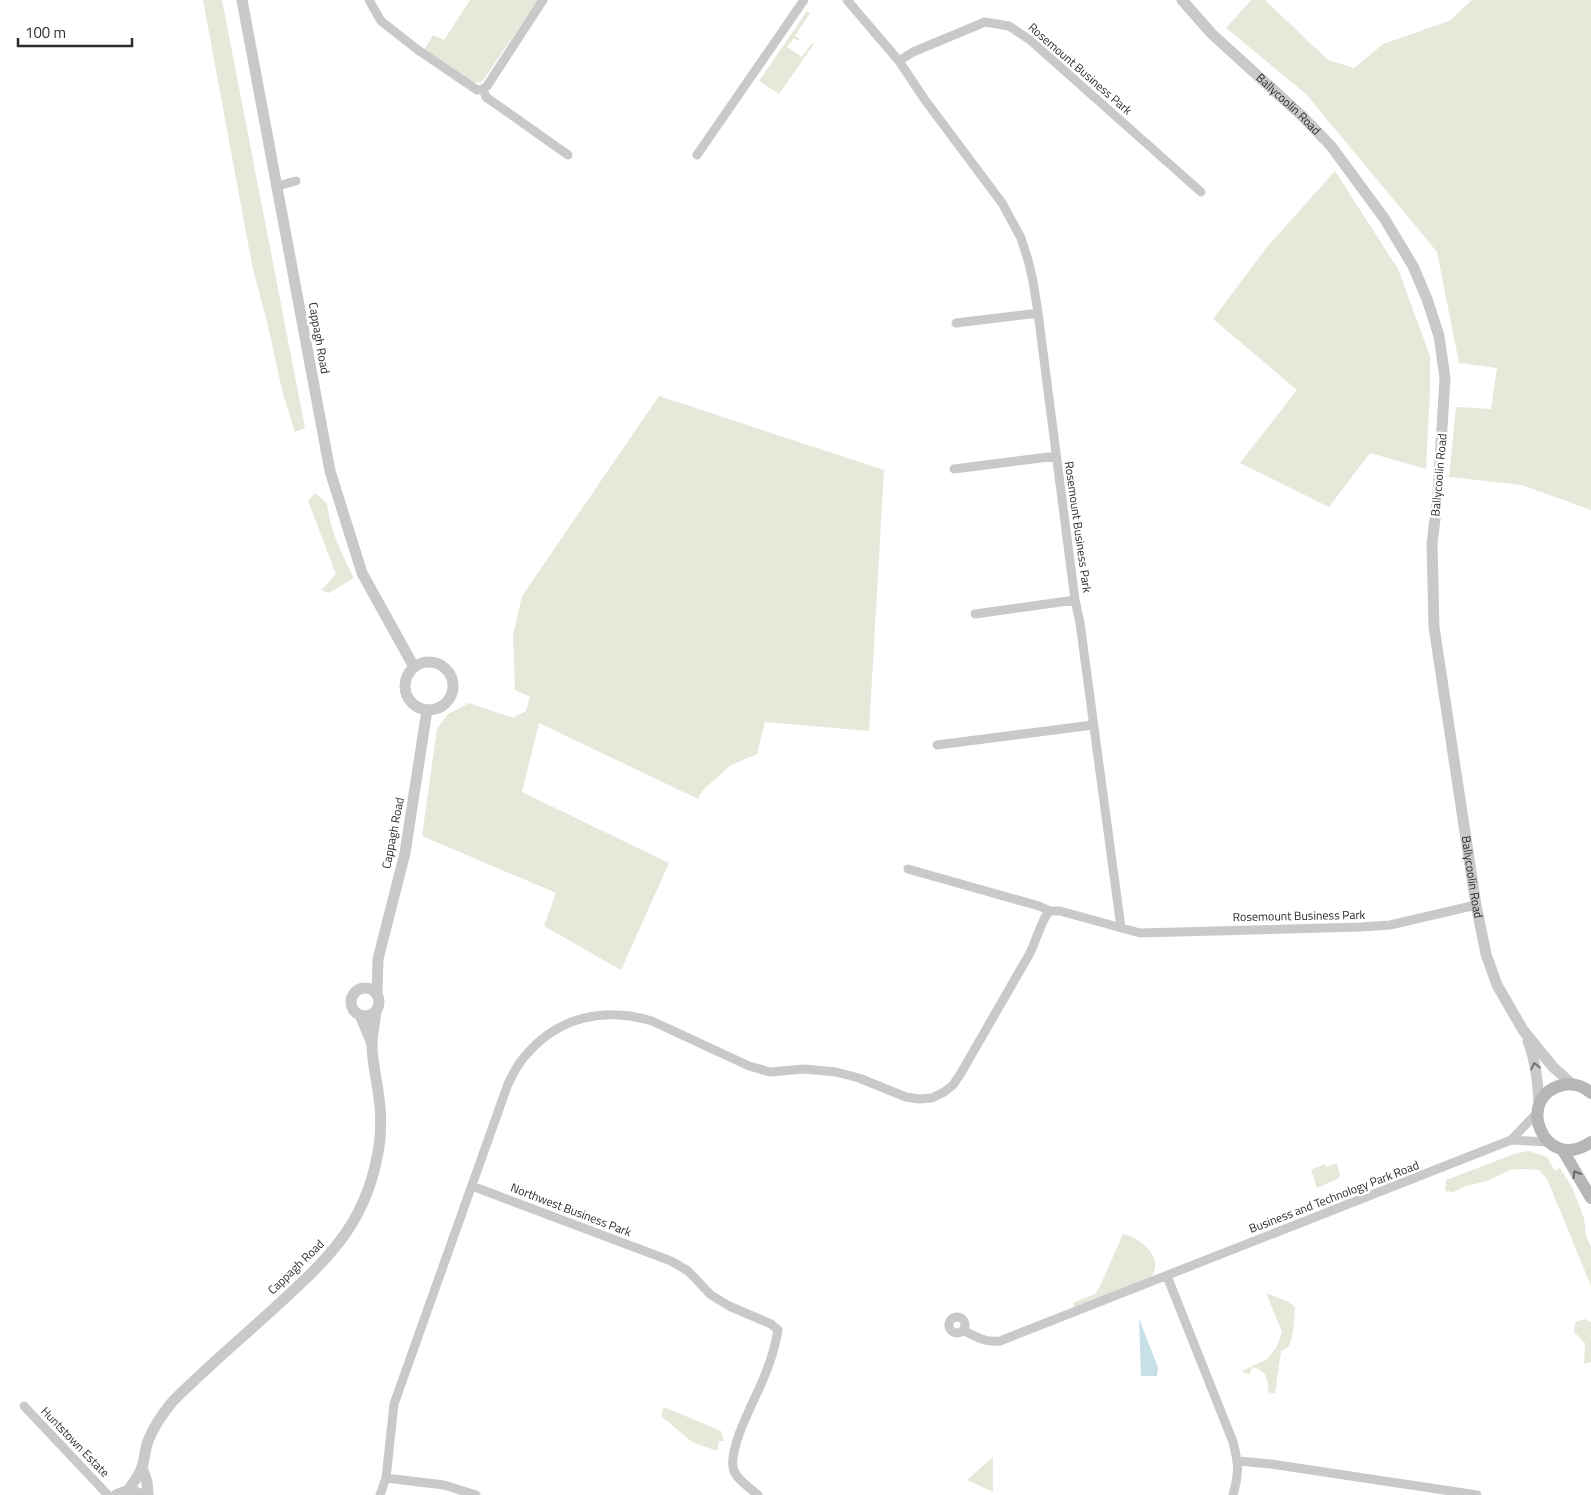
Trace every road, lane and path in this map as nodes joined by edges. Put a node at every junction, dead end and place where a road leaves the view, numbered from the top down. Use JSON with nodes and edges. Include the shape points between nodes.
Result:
{"nodes":[{"id":1,"x":242,"y":0,"type":"edge"},
{"id":2,"x":369,"y":0,"type":"edge"},
{"id":3,"x":543,"y":0,"type":"edge"},
{"id":4,"x":804,"y":0,"type":"edge"},
{"id":5,"x":847,"y":0,"type":"edge"},
{"id":6,"x":1182,"y":0,"type":"edge"},
{"id":7,"x":898,"y":61,"type":"junction"},
{"id":8,"x":483,"y":89,"type":"junction"},
{"id":9,"x":568,"y":155,"type":"dead end"},
{"id":10,"x":697,"y":155,"type":"dead end"},
{"id":11,"x":296,"y":181,"type":"dead end"},
{"id":12,"x":277,"y":186,"type":"junction"},
{"id":13,"x":1201,"y":192,"type":"dead end"},
{"id":14,"x":1038,"y":313,"type":"junction"},
{"id":15,"x":956,"y":323,"type":"dead end"},
{"id":16,"x":1056,"y":456,"type":"junction"},
{"id":17,"x":954,"y":469,"type":"dead end"},
{"id":18,"x":1075,"y":600,"type":"junction"},
{"id":19,"x":975,"y":614,"type":"dead end"},
{"id":20,"x":414,"y":666,"type":"junction"},
{"id":21,"x":427,"y":710,"type":"junction"},
{"id":22,"x":1093,"y":725,"type":"junction"},
{"id":23,"x":937,"y":745,"type":"dead end"},
{"id":24,"x":908,"y":869,"type":"dead end"},
{"id":25,"x":1476,"y":905,"type":"junction"},
{"id":26,"x":1050,"y":910,"type":"junction"},
{"id":27,"x":1121,"y":928,"type":"junction"},
{"id":28,"x":378,"y":959,"type":"junction"},
{"id":29,"x":362,"y":988,"type":"junction"},
{"id":30,"x":377,"y":994,"type":"junction"},
{"id":31,"x":376,"y":1011,"type":"junction"},
{"id":32,"x":360,"y":1015,"type":"junction"},
{"id":33,"x":1523,"y":1030,"type":"junction"},
{"id":34,"x":372,"y":1044,"type":"junction"},
{"id":35,"x":1572,"y":1084,"type":"junction"},
{"id":36,"x":1590,"y":1091,"type":"edge"},
{"id":37,"x":1538,"y":1108,"type":"junction"},
{"id":38,"x":1511,"y":1140,"type":"junction"},
{"id":39,"x":1548,"y":1142,"type":"junction"},
{"id":40,"x":1591,"y":1142,"type":"edge"},
{"id":41,"x":1562,"y":1149,"type":"junction"},
{"id":42,"x":472,"y":1186,"type":"junction"},
{"id":43,"x":1591,"y":1198,"type":"edge"},
{"id":44,"x":1167,"y":1276,"type":"junction"},
{"id":45,"x":963,"y":1330,"type":"dead end"},
{"id":46,"x":24,"y":1406,"type":"dead end"},
{"id":47,"x":1238,"y":1461,"type":"junction"},
{"id":48,"x":142,"y":1466,"type":"junction"},
{"id":49,"x":386,"y":1478,"type":"junction"},
{"id":50,"x":128,"y":1490,"type":"junction"},
{"id":51,"x":108,"y":1495,"type":"edge"},
{"id":52,"x":116,"y":1495,"type":"edge"},
{"id":53,"x":142,"y":1495,"type":"edge"},
{"id":54,"x":148,"y":1495,"type":"edge"},
{"id":55,"x":380,"y":1495,"type":"edge"},
{"id":56,"x":476,"y":1495,"type":"edge"},
{"id":57,"x":758,"y":1495,"type":"edge"},
{"id":58,"x":1233,"y":1495,"type":"edge"},
{"id":59,"x":1477,"y":1495,"type":"edge"}],
"edges":[{"from":1,"to":12,"type":"street","name":"Cappagh Road"},
{"from":2,"to":8,"type":"street","via":[[381,21],[418,50],[472,88]]},
{"from":3,"to":8,"type":"street"},
{"from":4,"to":10,"type":"street"},
{"from":5,"to":7,"type":"street","name":"Rosemount Business Park"},
{"from":6,"to":25,"type":"street","name":"Ballycoolin Road","via":[[1212,34],[1331,146],[1384,218],[1413,266],[1427,299],[1439,336],[1446,378],[1432,544],[1434,627]]},
{"from":7,"to":13,"type":"street","name":"Rosemount Business Park","via":[[985,22],[1009,26],[1030,40]]},
{"from":7,"to":14,"type":"street","name":"Rosemount Business Park","via":[[1010,216],[1028,260]]},
{"from":8,"to":9,"type":"street","via":[[486,97]]},
{"from":11,"to":12,"type":"street"},
{"from":12,"to":20,"type":"street","name":"Cappagh Road","via":[[330,471],[362,573]]},
{"from":14,"to":15,"type":"street"},
{"from":14,"to":16,"type":"street","name":"Rosemount Business Park"},
{"from":16,"to":17,"type":"street","name":"Rosemount Business Park"},
{"from":16,"to":18,"type":"street","name":"Rosemount Business Park"},
{"from":18,"to":19,"type":"street","name":"Rosemount Business Park"},
{"from":18,"to":22,"type":"street","name":"Rosemount Business Park"},
{"from":20,"to":21,"type":"street","via":[[406,680],[407,696],[413,704]]},
{"from":20,"to":21,"type":"street","via":[[432,661],[440,663],[452,675],[454,690],[451,697],[440,708]]},
{"from":21,"to":28,"type":"street","name":"Cappagh Road","via":[[405,853]]},
{"from":22,"to":23,"type":"street"},
{"from":22,"to":27,"type":"street","name":"Rosemount Business Park"},
{"from":24,"to":26,"type":"street","name":"Rosemount Business Park"},
{"from":25,"to":27,"type":"street","name":"Rosemount Business Park","via":[[1390,925],[1361,928],[1140,933]]},
{"from":25,"to":33,"type":"street","name":"Ballycoolin Road","via":[[1491,971]]},
{"from":26,"to":27,"type":"street","name":"Rosemount Business Park"},
{"from":26,"to":42,"type":"street","via":[[1030,953],[961,1073],[953,1085],[932,1098],[906,1098],[836,1072],[804,1069],[770,1072],[749,1066],[636,1016],[615,1014],[578,1018],[563,1025],[525,1055],[508,1084]]},
{"from":28,"to":29,"type":"street","name":"Cappagh Road"},
{"from":28,"to":30,"type":"street","name":"Cappagh Road"},
{"from":29,"to":30,"type":"street","via":[[370,988]]},
{"from":29,"to":32,"type":"street","name":"Cappagh Road","via":[[353,993],[350,1002]]},
{"from":30,"to":31,"type":"street","name":"Cappagh Road","via":[[379,1003]]},
{"from":31,"to":32,"type":"street","via":[[368,1016]]},
{"from":31,"to":34,"type":"street","name":"Cappagh Road"},
{"from":32,"to":34,"type":"street","name":"Cappagh Road"},
{"from":33,"to":35,"type":"street","name":"Ballycoolin Road","via":[[1553,1067]]},
{"from":37,"to":33,"type":"street","name":"Ballycoolin Road","one_way":true,"via":[[1536,1068]]},
{"from":34,"to":48,"type":"street","name":"Cappagh Road","via":[[380,1100],[380,1138],[367,1195],[352,1224],[312,1274],[173,1401],[153,1431]]},
{"from":35,"to":36,"type":"main road"},
{"from":35,"to":37,"type":"main road","via":[[1556,1087],[1547,1093]]},
{"from":37,"to":38,"type":"street","name":"Business and Technology Park Road"},
{"from":37,"to":39,"type":"main road","via":[[1539,1129]]},
{"from":38,"to":39,"type":"street","name":"Business and Technology Park Road"},
{"from":38,"to":44,"type":"street","name":"Business and Technology Park Road"},
{"from":39,"to":41,"type":"main road"},
{"from":40,"to":41,"type":"main road","via":[[1581,1148]]},
{"from":43,"to":41,"type":"main road","one_way":true},
{"from":42,"to":49,"type":"street","via":[[394,1404]]},
{"from":42,"to":57,"type":"street","name":"Northwest Business Park","via":[[671,1261],[688,1271],[711,1295],[778,1330],[733,1455],[733,1468]]},
{"from":44,"to":45,"type":"street","name":"Business and Technology Park Road","via":[[1000,1341],[979,1339]]},
{"from":44,"to":47,"type":"street"},
{"from":46,"to":51,"type":"street","name":"Huntstown Estate"},
{"from":47,"to":58,"type":"street"},
{"from":47,"to":59,"type":"street"},
{"from":48,"to":50,"type":"street","name":"Cappagh Road"},
{"from":48,"to":54,"type":"street","name":"Cappagh Road"},
{"from":49,"to":55,"type":"street"},
{"from":49,"to":56,"type":"street","via":[[444,1485]]},
{"from":50,"to":52,"type":"street"},
{"from":50,"to":53,"type":"street"}]}
